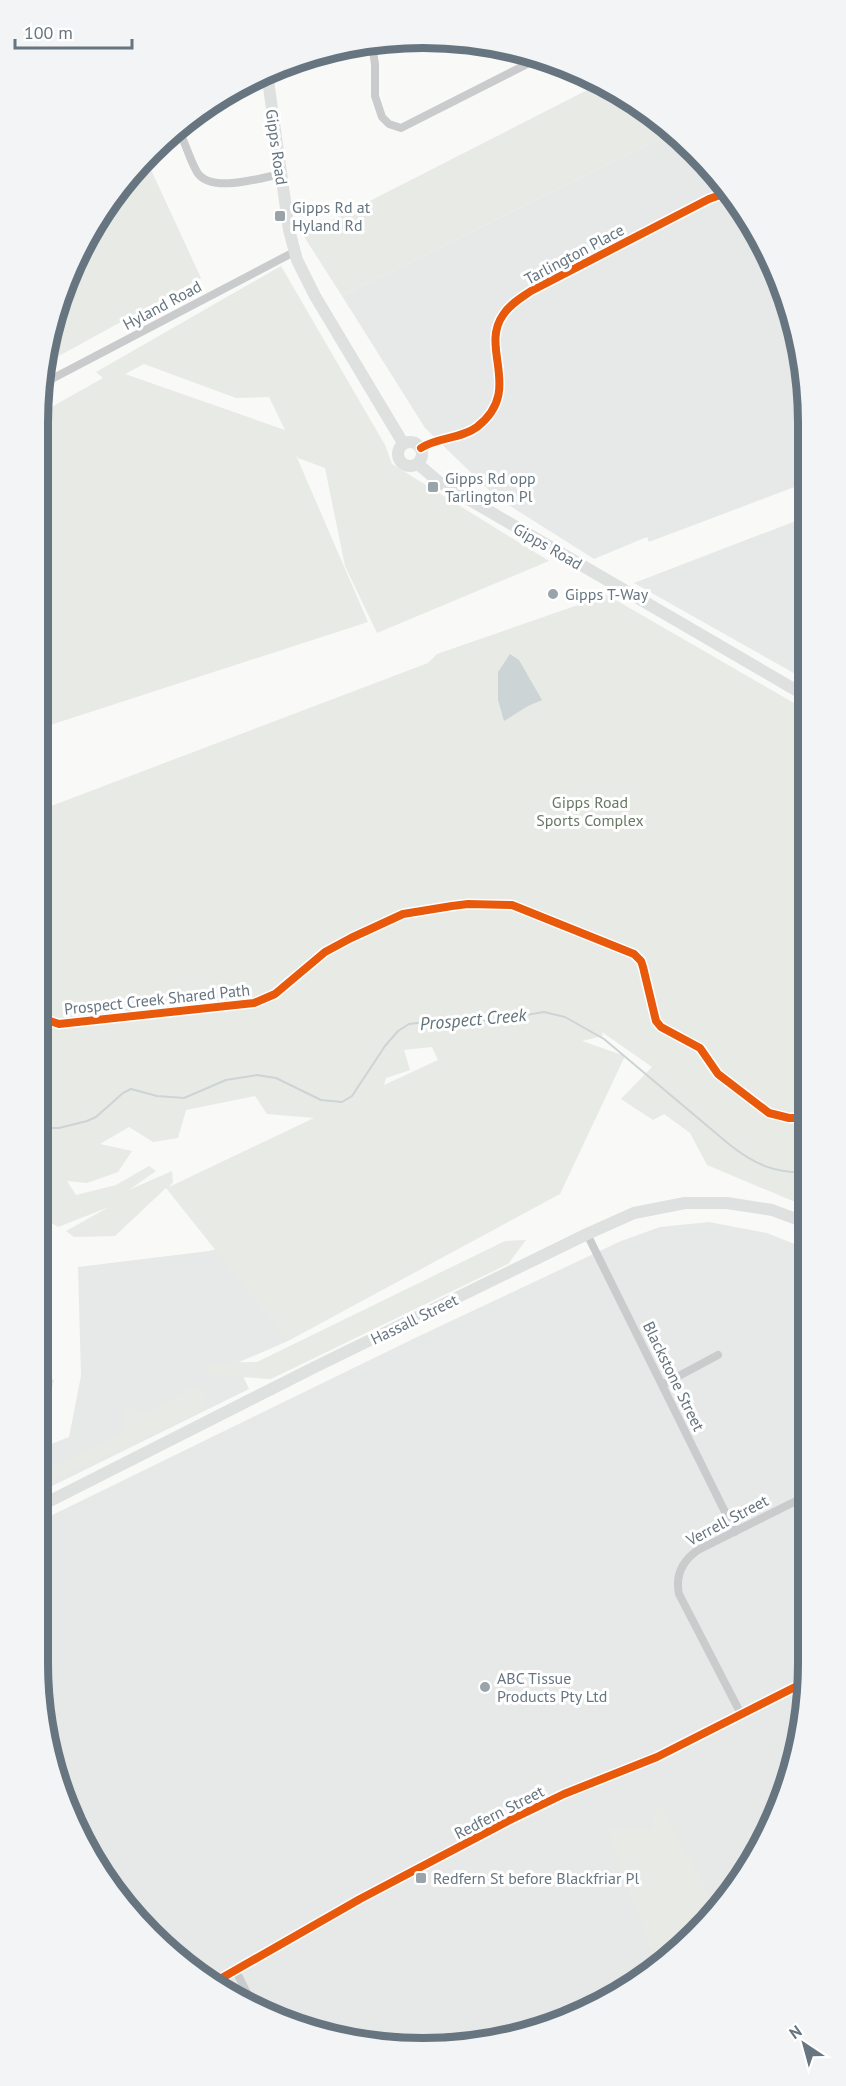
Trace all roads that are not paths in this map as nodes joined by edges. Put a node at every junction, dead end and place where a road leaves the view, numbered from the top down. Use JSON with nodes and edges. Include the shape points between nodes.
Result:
{"nodes":[{"id":1,"x":373,"y":51,"type":"edge"},
{"id":2,"x":528,"y":63,"type":"edge"},
{"id":3,"x":268,"y":82,"type":"edge"},
{"id":4,"x":181,"y":136,"type":"edge"},
{"id":5,"x":281,"y":174,"type":"junction"},
{"id":6,"x":721,"y":195,"type":"edge"},
{"id":7,"x":294,"y":252,"type":"junction"},
{"id":8,"x":51,"y":380,"type":"edge"},
{"id":9,"x":404,"y":444,"type":"junction"},
{"id":10,"x":421,"y":448,"type":"junction"},
{"id":11,"x":418,"y":464,"type":"junction"},
{"id":12,"x":798,"y":691,"type":"edge"},
{"id":13,"x":798,"y":1220,"type":"edge"},
{"id":14,"x":587,"y":1234,"type":"junction"},
{"id":15,"x":718,"y":1355,"type":"dead end"},
{"id":16,"x":662,"y":1384,"type":"junction"},
{"id":17,"x":798,"y":1500,"type":"edge"},
{"id":18,"x":48,"y":1502,"type":"edge"},
{"id":19,"x":735,"y":1532,"type":"junction"},
{"id":20,"x":797,"y":1686,"type":"edge"},
{"id":21,"x":741,"y":1714,"type":"junction"},
{"id":22,"x":236,"y":1971,"type":"junction"},
{"id":23,"x":221,"y":1979,"type":"edge"},
{"id":24,"x":248,"y":1994,"type":"edge"}],
"edges":[{"from":1,"to":2,"type":"street","via":[[375,96],[381,117],[401,128]]},
{"from":3,"to":5,"type":"main road","name":"Gipps Road"},
{"from":4,"to":5,"type":"street","via":[[197,174],[211,183]]},
{"from":5,"to":7,"type":"main road","name":"Gipps Road"},
{"from":6,"to":10,"type":"street","name":"Tarlington Place","via":[[514,303],[502,315],[495,331],[501,375],[499,394],[491,410],[465,434]]},
{"from":7,"to":8,"type":"street","name":"Hyland Road"},
{"from":7,"to":9,"type":"main road","name":"Gipps Road","via":[[315,296]]},
{"from":9,"to":10,"type":"main road","via":[[411,442]]},
{"from":9,"to":11,"type":"main road","via":[[398,452],[401,463]]},
{"from":10,"to":11,"type":"main road","via":[[422,459]]},
{"from":11,"to":12,"type":"main road","name":"Gipps Road","via":[[439,482]]},
{"from":13,"to":14,"type":"main road","name":"Hassall Street","via":[[772,1210],[726,1203],[685,1203],[634,1213]]},
{"from":14,"to":16,"type":"street","name":"Blackstone Street"},
{"from":14,"to":18,"type":"main road","name":"Hassall Street"},
{"from":15,"to":16,"type":"street"},
{"from":16,"to":19,"type":"street","name":"Blackstone Street"},
{"from":17,"to":19,"type":"street","name":"Verrell Street"},
{"from":19,"to":21,"type":"street","name":"Verrell Street","via":[[689,1556],[677,1585]]},
{"from":20,"to":21,"type":"street","name":"Redfern Street"},
{"from":21,"to":22,"type":"street","name":"Redfern Street","via":[[657,1757],[510,1820],[360,1899]]},
{"from":22,"to":23,"type":"street","name":"Redfern Street"},
{"from":22,"to":24,"type":"street"}]}
